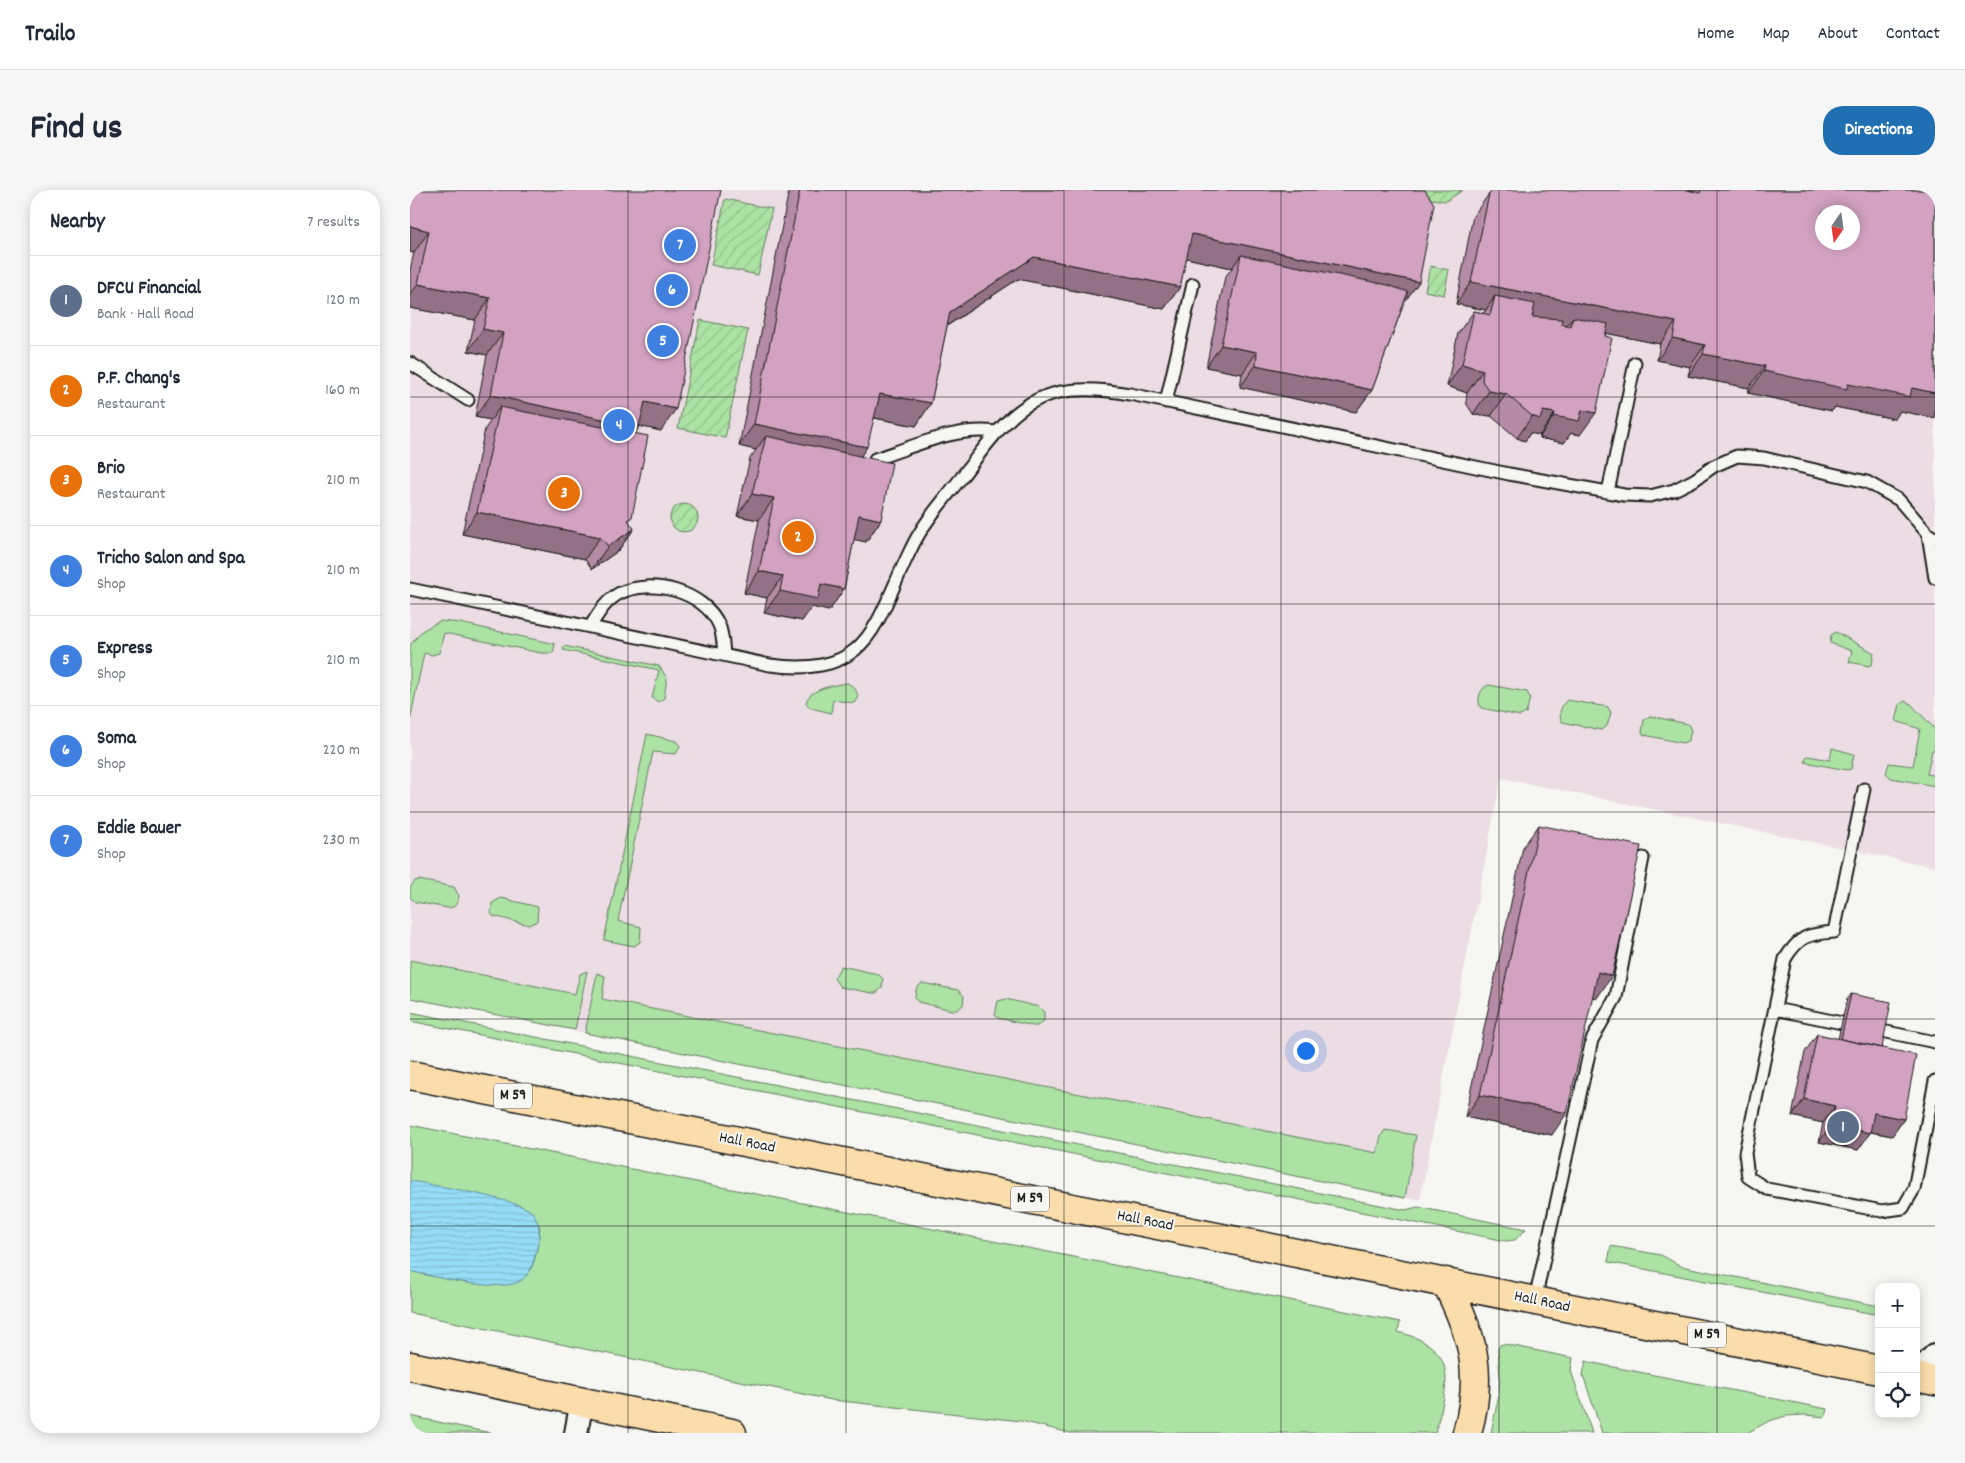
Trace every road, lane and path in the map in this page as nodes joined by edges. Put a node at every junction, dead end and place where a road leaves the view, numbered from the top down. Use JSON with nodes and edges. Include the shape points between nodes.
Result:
{"nodes":[{"id":1,"x":1193,"y":284,"type":"dead end"},
{"id":2,"x":1635,"y":363,"type":"dead end"},
{"id":3,"x":410,"y":364,"type":"edge"},
{"id":4,"x":468,"y":400,"type":"dead end"},
{"id":5,"x":1166,"y":402,"type":"junction"},
{"id":6,"x":996,"y":432,"type":"junction"},
{"id":7,"x":875,"y":459,"type":"edge"},
{"id":8,"x":1608,"y":492,"type":"junction"},
{"id":9,"x":1933,"y":534,"type":"edge"},
{"id":10,"x":1935,"y":578,"type":"edge"},
{"id":11,"x":410,"y":589,"type":"edge"},
{"id":12,"x":590,"y":627,"type":"junction"},
{"id":13,"x":724,"y":655,"type":"junction"},
{"id":14,"x":1864,"y":789,"type":"dead end"},
{"id":15,"x":1643,"y":858,"type":"edge"},
{"id":16,"x":1775,"y":1009,"type":"junction"},
{"id":17,"x":1842,"y":1023,"type":"edge"},
{"id":18,"x":1882,"y":1031,"type":"edge"},
{"id":19,"x":1935,"y":1042,"type":"edge"},
{"id":20,"x":410,"y":1075,"type":"edge"},
{"id":21,"x":1935,"y":1081,"type":"edge"},
{"id":22,"x":1446,"y":1282,"type":"junction"},
{"id":23,"x":1534,"y":1300,"type":"junction"},
{"id":24,"x":1935,"y":1355,"type":"edge"},
{"id":25,"x":410,"y":1366,"type":"edge"},
{"id":26,"x":1875,"y":1369,"type":"edge"},
{"id":27,"x":1919,"y":1373,"type":"edge"},
{"id":28,"x":1920,"y":1377,"type":"edge"},
{"id":29,"x":1935,"y":1381,"type":"edge"},
{"id":30,"x":582,"y":1401,"type":"junction"},
{"id":31,"x":576,"y":1433,"type":"edge"},
{"id":32,"x":732,"y":1433,"type":"edge"},
{"id":33,"x":1467,"y":1433,"type":"edge"}],
"edges":[{"from":1,"to":5,"type":"lane"},
{"from":2,"to":8,"type":"lane"},
{"from":3,"to":4,"type":"lane"},
{"from":5,"to":6,"type":"lane","via":[[1105,390],[1066,390],[1032,402]]},
{"from":5,"to":8,"type":"lane"},
{"from":6,"to":7,"type":"lane","via":[[961,432]]},
{"from":6,"to":13,"type":"lane","via":[[926,524],[911,548],[878,623],[858,647],[830,664],[812,668]]},
{"from":8,"to":9,"type":"lane","via":[[1638,496],[1663,493],[1683,486],[1737,456],[1764,458],[1867,482],[1898,500]]},
{"from":9,"to":10,"type":"lane"},
{"from":11,"to":12,"type":"lane"},
{"from":12,"to":13,"type":"lane"},
{"from":12,"to":13,"type":"lane","via":[[599,611],[620,592],[652,586],[671,589],[700,603],[712,614],[718,624]]},
{"from":14,"to":16,"type":"lane","via":[[1834,932],[1812,934],[1794,943],[1785,959]]},
{"from":15,"to":23,"type":"lane","via":[[1616,997],[1592,1040]]},
{"from":16,"to":17,"type":"lane"},
{"from":16,"to":21,"type":"lane","via":[[1745,1153],[1748,1177],[1767,1189],[1882,1211],[1903,1208],[1914,1188]]},
{"from":18,"to":19,"type":"lane"},
{"from":20,"to":22,"type":"highway","name":"Hall Road","number":"M 59"},
{"from":22,"to":23,"type":"highway","name":"Hall Road","number":"M 59"},
{"from":22,"to":33,"type":"highway","via":[[1463,1316],[1473,1353],[1477,1383]]},
{"from":23,"to":26,"type":"highway","name":"Hall Road","number":"M 59"},
{"from":24,"to":27,"type":"street"},
{"from":25,"to":30,"type":"highway"},
{"from":28,"to":29,"type":"highway"},
{"from":30,"to":31,"type":"street"},
{"from":30,"to":32,"type":"highway"}]}
